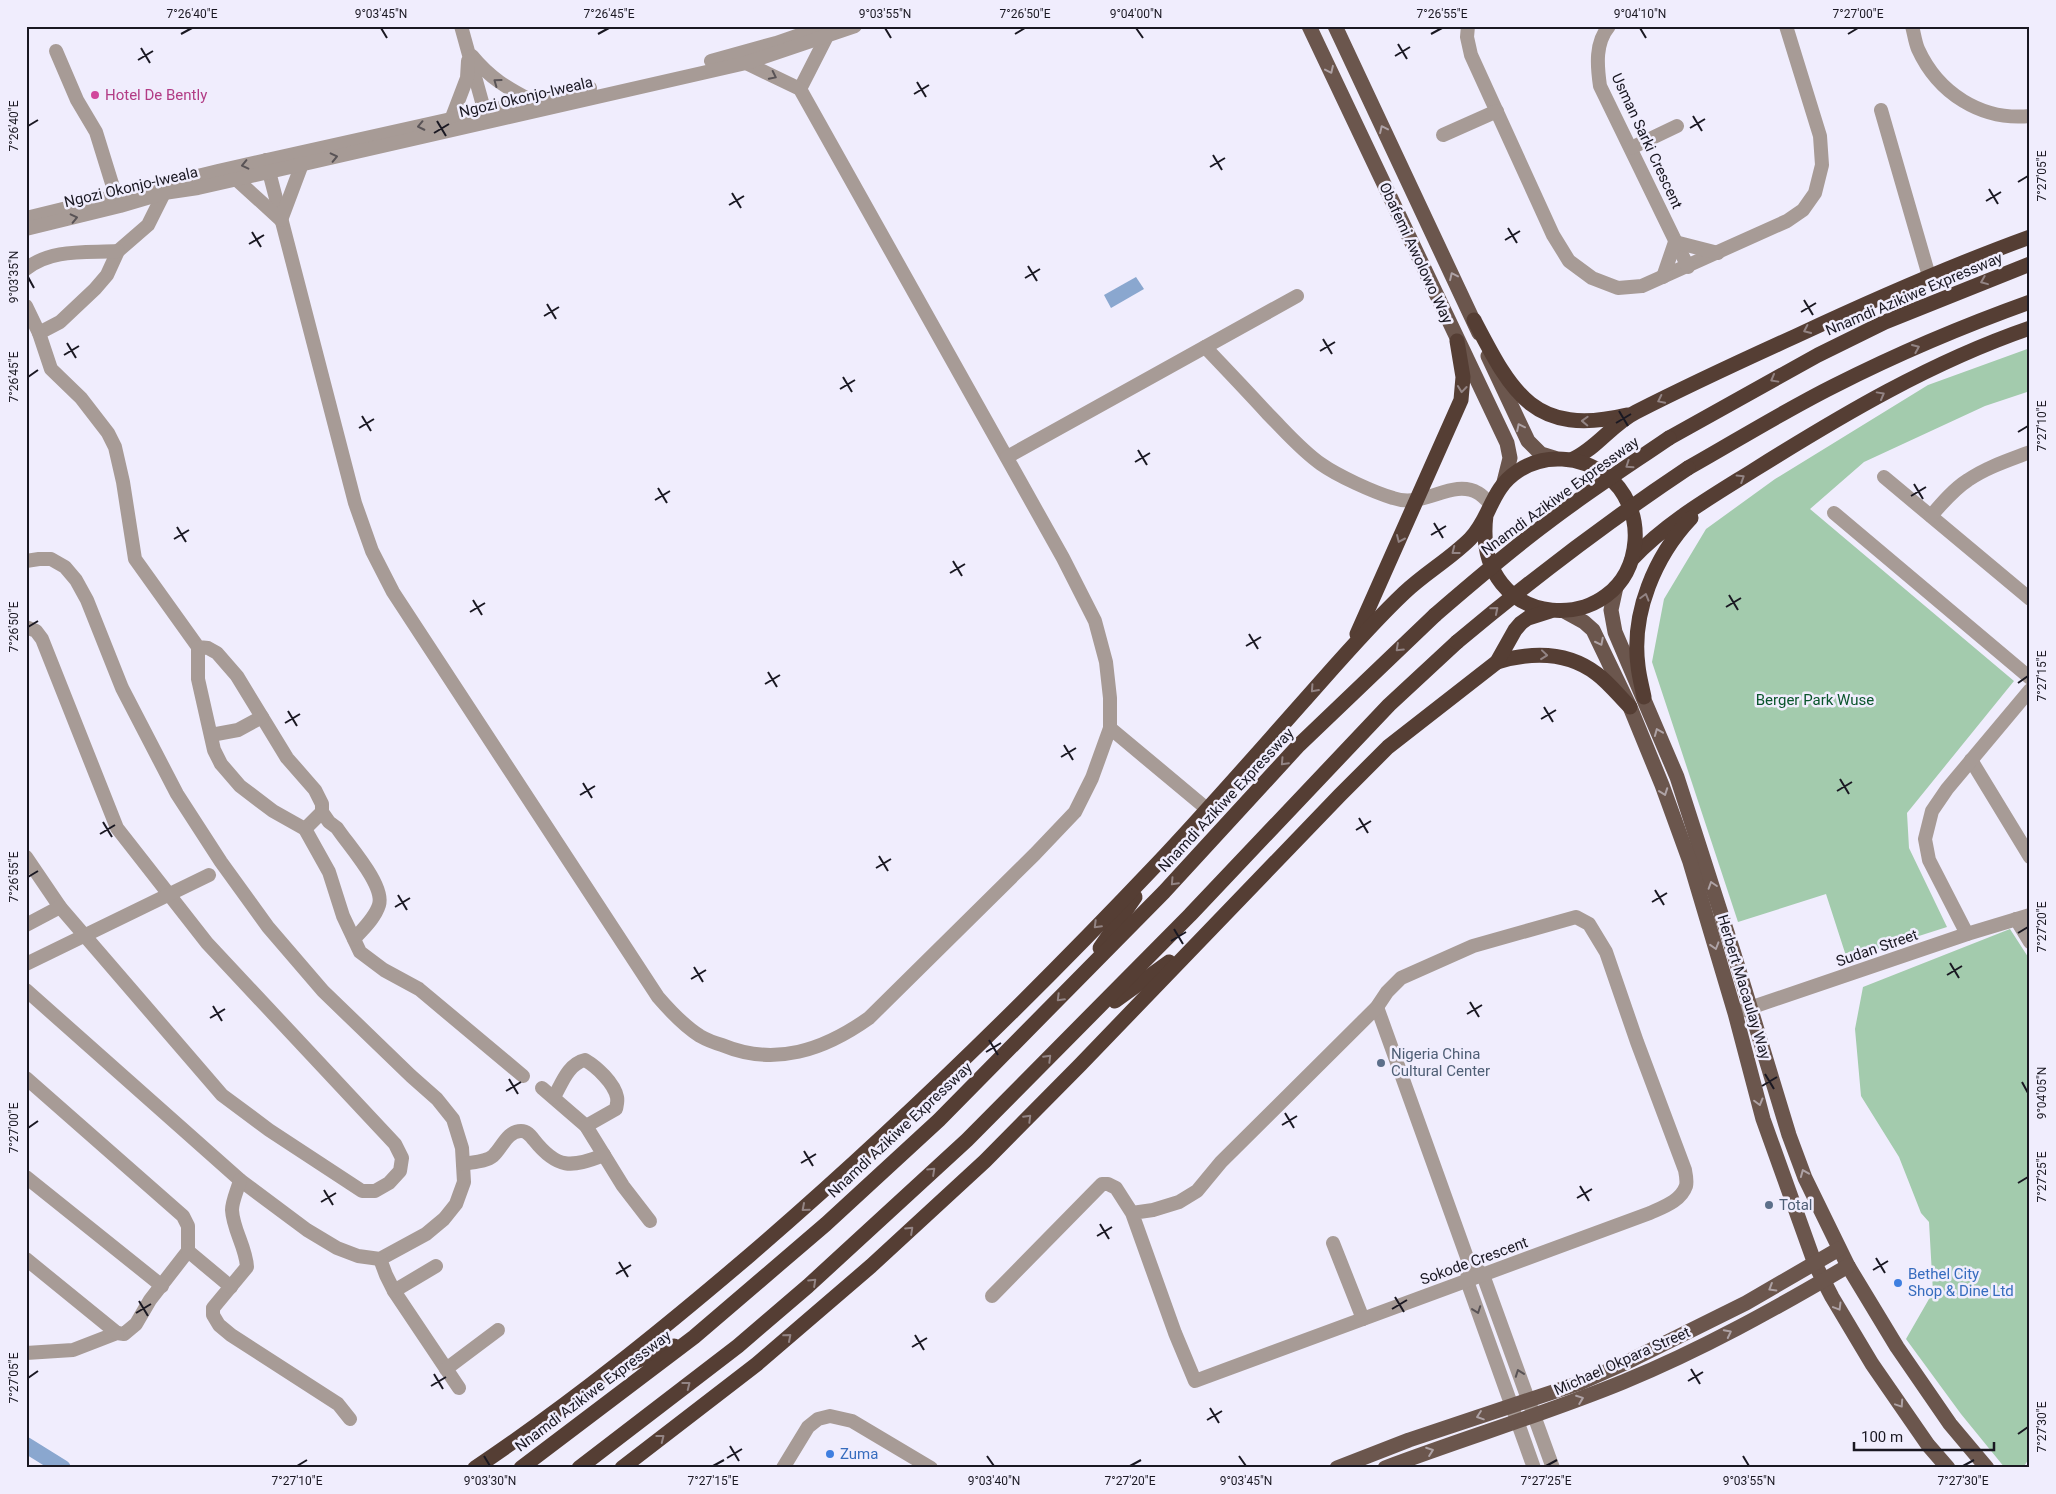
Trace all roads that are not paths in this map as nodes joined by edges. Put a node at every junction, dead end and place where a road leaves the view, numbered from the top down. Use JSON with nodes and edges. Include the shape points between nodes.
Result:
{"nodes":[{"id":1,"x":462,"y":26,"type":"edge"},
{"id":2,"x":855,"y":26,"type":"edge"},
{"id":3,"x":1309,"y":26,"type":"edge"},
{"id":4,"x":1335,"y":26,"type":"edge"},
{"id":5,"x":1468,"y":26,"type":"edge"},
{"id":6,"x":1609,"y":26,"type":"edge"},
{"id":7,"x":1786,"y":26,"type":"edge"},
{"id":8,"x":1912,"y":26,"type":"edge"},
{"id":9,"x":826,"y":31,"type":"edge"},
{"id":10,"x":56,"y":51,"type":"dead end"},
{"id":11,"x":469,"y":53,"type":"junction"},
{"id":12,"x":746,"y":62,"type":"junction"},
{"id":13,"x":800,"y":89,"type":"junction"},
{"id":14,"x":532,"y":101,"type":"junction"},
{"id":15,"x":1881,"y":110,"type":"dead end"},
{"id":16,"x":1497,"y":111,"type":"junction"},
{"id":17,"x":2030,"y":116,"type":"edge"},
{"id":18,"x":486,"y":118,"type":"junction"},
{"id":19,"x":451,"y":120,"type":"junction"},
{"id":20,"x":1677,"y":126,"type":"dead end"},
{"id":21,"x":1443,"y":136,"type":"dead end"},
{"id":22,"x":1631,"y":148,"type":"junction"},
{"id":23,"x":302,"y":164,"type":"junction"},
{"id":24,"x":267,"y":166,"type":"junction"},
{"id":25,"x":236,"y":179,"type":"junction"},
{"id":26,"x":164,"y":193,"type":"junction"},
{"id":27,"x":118,"y":200,"type":"junction"},
{"id":28,"x":26,"y":218,"type":"edge"},
{"id":29,"x":281,"y":220,"type":"junction"},
{"id":30,"x":26,"y":229,"type":"edge"},
{"id":31,"x":2030,"y":237,"type":"edge"},
{"id":32,"x":1675,"y":242,"type":"junction"},
{"id":33,"x":118,"y":251,"type":"junction"},
{"id":34,"x":1718,"y":253,"type":"junction"},
{"id":35,"x":2030,"y":264,"type":"edge"},
{"id":36,"x":1688,"y":266,"type":"junction"},
{"id":37,"x":26,"y":269,"type":"edge"},
{"id":38,"x":1929,"y":276,"type":"junction"},
{"id":39,"x":1663,"y":277,"type":"junction"},
{"id":40,"x":1297,"y":296,"type":"dead end"},
{"id":41,"x":2030,"y":302,"type":"edge"},
{"id":42,"x":26,"y":306,"type":"edge"},
{"id":43,"x":1474,"y":320,"type":"junction"},
{"id":44,"x":2030,"y":328,"type":"edge"},
{"id":45,"x":39,"y":333,"type":"junction"},
{"id":46,"x":1457,"y":341,"type":"junction"},
{"id":47,"x":1205,"y":347,"type":"junction"},
{"id":48,"x":1633,"y":414,"type":"junction"},
{"id":49,"x":2030,"y":452,"type":"edge"},
{"id":50,"x":1007,"y":457,"type":"junction"},
{"id":51,"x":1554,"y":458,"type":"junction"},
{"id":52,"x":1573,"y":460,"type":"junction"},
{"id":53,"x":1884,"y":477,"type":"dead end"},
{"id":54,"x":1504,"y":482,"type":"junction"},
{"id":55,"x":1712,"y":496,"type":"junction"},
{"id":56,"x":1417,"y":501,"type":"junction"},
{"id":57,"x":1488,"y":509,"type":"junction"},
{"id":58,"x":1834,"y":513,"type":"dead end"},
{"id":59,"x":1931,"y":516,"type":"junction"},
{"id":60,"x":1632,"y":559,"type":"junction"},
{"id":61,"x":26,"y":560,"type":"edge"},
{"id":62,"x":1616,"y":587,"type":"junction"},
{"id":63,"x":2030,"y":599,"type":"edge"},
{"id":64,"x":1557,"y":611,"type":"junction"},
{"id":65,"x":26,"y":627,"type":"edge"},
{"id":66,"x":198,"y":646,"type":"junction"},
{"id":67,"x":1339,"y":662,"type":"junction"},
{"id":68,"x":1496,"y":662,"type":"junction"},
{"id":69,"x":2030,"y":678,"type":"edge"},
{"id":70,"x":2030,"y":690,"type":"edge"},
{"id":71,"x":1644,"y":697,"type":"junction"},
{"id":72,"x":1630,"y":708,"type":"junction"},
{"id":73,"x":262,"y":717,"type":"junction"},
{"id":74,"x":1110,"y":728,"type":"junction"},
{"id":75,"x":211,"y":736,"type":"junction"},
{"id":76,"x":1971,"y":760,"type":"junction"},
{"id":77,"x":1207,"y":808,"type":"junction"},
{"id":78,"x":322,"y":812,"type":"junction"},
{"id":79,"x":305,"y":829,"type":"junction"},
{"id":80,"x":26,"y":857,"type":"edge"},
{"id":81,"x":2030,"y":857,"type":"edge"},
{"id":82,"x":1158,"y":863,"type":"junction"},
{"id":83,"x":209,"y":875,"type":"dead end"},
{"id":84,"x":170,"y":894,"type":"junction"},
{"id":85,"x":60,"y":907,"type":"junction"},
{"id":86,"x":2030,"y":914,"type":"edge"},
{"id":87,"x":2016,"y":919,"type":"junction"},
{"id":88,"x":26,"y":925,"type":"edge"},
{"id":89,"x":1967,"y":934,"type":"junction"},
{"id":90,"x":85,"y":936,"type":"junction"},
{"id":91,"x":1200,"y":938,"type":"junction"},
{"id":92,"x":354,"y":939,"type":"junction"},
{"id":93,"x":2030,"y":942,"type":"edge"},
{"id":94,"x":26,"y":964,"type":"edge"},
{"id":95,"x":1077,"y":981,"type":"junction"},
{"id":96,"x":26,"y":990,"type":"edge"},
{"id":97,"x":1377,"y":1007,"type":"junction"},
{"id":98,"x":1751,"y":1007,"type":"junction"},
{"id":99,"x":1734,"y":1013,"type":"junction"},
{"id":100,"x":1079,"y":1028,"type":"junction"},
{"id":101,"x":523,"y":1076,"type":"dead end"},
{"id":102,"x":26,"y":1078,"type":"edge"},
{"id":103,"x":542,"y":1088,"type":"dead end"},
{"id":104,"x":554,"y":1097,"type":"junction"},
{"id":105,"x":586,"y":1126,"type":"junction"},
{"id":106,"x":604,"y":1155,"type":"junction"},
{"id":107,"x":463,"y":1164,"type":"junction"},
{"id":108,"x":26,"y":1177,"type":"edge"},
{"id":109,"x":240,"y":1180,"type":"junction"},
{"id":110,"x":1132,"y":1213,"type":"junction"},
{"id":111,"x":650,"y":1221,"type":"dead end"},
{"id":112,"x":1332,"y":1243,"type":"dead end"},
{"id":113,"x":1839,"y":1249,"type":"junction"},
{"id":114,"x":188,"y":1251,"type":"junction"},
{"id":115,"x":26,"y":1259,"type":"edge"},
{"id":116,"x":380,"y":1259,"type":"junction"},
{"id":117,"x":1469,"y":1263,"type":"junction"},
{"id":118,"x":1815,"y":1264,"type":"junction"},
{"id":119,"x":436,"y":1266,"type":"dead end"},
{"id":120,"x":1848,"y":1266,"type":"junction"},
{"id":121,"x":1483,"y":1275,"type":"junction"},
{"id":122,"x":1823,"y":1280,"type":"junction"},
{"id":123,"x":1467,"y":1281,"type":"junction"},
{"id":124,"x":162,"y":1286,"type":"junction"},
{"id":125,"x":231,"y":1287,"type":"junction"},
{"id":126,"x":394,"y":1291,"type":"junction"},
{"id":127,"x":992,"y":1296,"type":"dead end"},
{"id":128,"x":1363,"y":1319,"type":"junction"},
{"id":129,"x":498,"y":1330,"type":"dead end"},
{"id":130,"x":117,"y":1334,"type":"junction"},
{"id":131,"x":694,"y":1337,"type":"junction"},
{"id":132,"x":26,"y":1352,"type":"edge"},
{"id":133,"x":446,"y":1369,"type":"junction"},
{"id":134,"x":606,"y":1374,"type":"junction"},
{"id":135,"x":459,"y":1388,"type":"dead end"},
{"id":136,"x":1529,"y":1400,"type":"junction"},
{"id":137,"x":1512,"y":1406,"type":"junction"},
{"id":138,"x":1534,"y":1417,"type":"junction"},
{"id":139,"x":350,"y":1419,"type":"dead end"},
{"id":140,"x":1517,"y":1422,"type":"junction"},
{"id":141,"x":475,"y":1468,"type":"edge"},
{"id":142,"x":521,"y":1468,"type":"edge"},
{"id":143,"x":579,"y":1468,"type":"edge"},
{"id":144,"x":622,"y":1468,"type":"edge"},
{"id":145,"x":783,"y":1468,"type":"edge"},
{"id":146,"x":931,"y":1468,"type":"edge"},
{"id":147,"x":1337,"y":1468,"type":"edge"},
{"id":148,"x":1385,"y":1468,"type":"edge"},
{"id":149,"x":1534,"y":1468,"type":"edge"},
{"id":150,"x":1553,"y":1468,"type":"edge"},
{"id":151,"x":1948,"y":1468,"type":"edge"},
{"id":152,"x":1987,"y":1468,"type":"edge"}],
"edges":[{"from":1,"to":11,"type":"street"},
{"from":2,"to":9,"type":"street","name":"Ngozi Okonjo-Iweala"},
{"from":3,"to":46,"type":"main road","name":"Obafemi Awolowo Way","one_way":true},
{"from":43,"to":4,"type":"main road","name":"Obafemi Awolowo Way","one_way":true},
{"from":5,"to":16,"type":"street","via":[[1471,55]]},
{"from":6,"to":22,"type":"street","name":"Usman Sarki Crescent","via":[[1596,63],[1600,86]]},
{"from":7,"to":34,"type":"street","via":[[1820,136],[1822,165],[1815,193],[1803,210],[1787,221]]},
{"from":8,"to":17,"type":"street","via":[[1918,48],[1944,88],[1966,104],[1995,114]]},
{"from":9,"to":12,"type":"street","name":"Ngozi Okonjo-Iweala"},
{"from":9,"to":13,"type":"street"},
{"from":9,"to":14,"type":"street","name":"Ngozi Okonjo-Iweala"},
{"from":10,"to":27,"type":"street","via":[[77,100],[96,132]]},
{"from":14,"to":11,"type":"street","one_way":true,"via":[[501,85]]},
{"from":11,"to":18,"type":"street"},
{"from":11,"to":19,"type":"street","via":[[467,78]]},
{"from":12,"to":13,"type":"street","one_way":true},
{"from":12,"to":18,"type":"street","name":"Ngozi Okonjo-Iweala"},
{"from":13,"to":50,"type":"street"},
{"from":14,"to":18,"type":"street","name":"Ngozi Okonjo-Iweala"},
{"from":15,"to":38,"type":"street"},
{"from":16,"to":21,"type":"street"},
{"from":16,"to":39,"type":"street","via":[[1553,235],[1569,262],[1592,278],[1618,288],[1642,286]]},
{"from":18,"to":19,"type":"street","name":"Ngozi Okonjo-Iweala"},
{"from":23,"to":18,"type":"street","name":"Ngozi Okonjo-Iweala","one_way":true},
{"from":19,"to":24,"type":"street","name":"Ngozi Okonjo-Iweala","one_way":true},
{"from":20,"to":22,"type":"street"},
{"from":22,"to":32,"type":"street","name":"Usman Sarki Crescent"},
{"from":23,"to":24,"type":"street","name":"Ngozi Okonjo-Iweala"},
{"from":23,"to":29,"type":"street"},
{"from":24,"to":25,"type":"street","name":"Ngozi Okonjo-Iweala"},
{"from":24,"to":27,"type":"street","name":"Ngozi Okonjo-Iweala","one_way":true},
{"from":24,"to":29,"type":"street"},
{"from":25,"to":26,"type":"street","name":"Ngozi Okonjo-Iweala"},
{"from":25,"to":29,"type":"street"},
{"from":26,"to":27,"type":"street","name":"Ngozi Okonjo-Iweala"},
{"from":26,"to":33,"type":"street","via":[[148,225]]},
{"from":27,"to":28,"type":"street","name":"Ngozi Okonjo-Iweala"},
{"from":30,"to":27,"type":"street","name":"Ngozi Okonjo-Iweala","one_way":true},
{"from":29,"to":74,"type":"street","via":[[355,503],[372,551],[393,592],[658,997],[680,1021],[702,1037],[738,1052],[769,1056],[807,1050],[846,1034],[869,1018],[1075,812],[1092,778]]},
{"from":31,"to":38,"type":"highway","name":"Nnamdi Azikiwe Expressway"},
{"from":32,"to":34,"type":"street"},
{"from":32,"to":36,"type":"street","name":"Usman Sarki Crescent"},
{"from":32,"to":39,"type":"street"},
{"from":33,"to":37,"type":"street","via":[[49,256]]},
{"from":33,"to":45,"type":"street","via":[[107,275],[96,289],[60,322]]},
{"from":34,"to":36,"type":"street"},
{"from":35,"to":95,"type":"highway","name":"Nnamdi Azikiwe Expressway","one_way":true,"bridge":true,"via":[[1885,322],[1818,355],[1669,438],[1548,522],[1435,615],[1372,673],[1299,745]]},
{"from":36,"to":39,"type":"street"},
{"from":38,"to":48,"type":"highway","name":"Nnamdi Azikiwe Expressway","one_way":true,"via":[[1732,365]]},
{"from":40,"to":47,"type":"street"},
{"from":100,"to":41,"type":"highway","one_way":true,"bridge":true,"via":[[1382,712],[1457,642],[1580,543],[1688,468],[1834,386],[1902,354]]},
{"from":42,"to":45,"type":"street"},
{"from":48,"to":43,"type":"highway","one_way":true,"via":[[1580,421],[1564,419],[1538,408],[1508,381]]},
{"from":51,"to":43,"type":"main road","name":"Obafemi Awolowo Way","one_way":true,"via":[[1541,454],[1528,442]]},
{"from":55,"to":44,"type":"highway","one_way":true,"via":[[1916,375]]},
{"from":45,"to":66,"type":"street","via":[[50,369],[81,398],[115,447],[135,559]]},
{"from":46,"to":54,"type":"main road","name":"Obafemi Awolowo Way","via":[[1507,443],[1510,458]]},
{"from":46,"to":56,"type":"highway","one_way":true,"via":[[1463,377],[1461,400]]},
{"from":47,"to":50,"type":"street"},
{"from":47,"to":56,"type":"street","via":[[1283,430],[1321,464],[1392,498]]},
{"from":48,"to":52,"type":"highway","name":"Nnamdi Azikiwe Expressway","via":[[1588,452]]},
{"from":49,"to":59,"type":"street","via":[[1968,480]]},
{"from":50,"to":74,"type":"street","via":[[1095,621],[1106,662]]},
{"from":51,"to":52,"type":"highway"},
{"from":51,"to":54,"type":"highway","via":[[1518,470]]},
{"from":52,"to":60,"type":"highway","via":[[1593,466],[1611,479],[1625,496],[1633,516],[1636,537]]},
{"from":53,"to":59,"type":"street"},
{"from":54,"to":57,"type":"highway"},
{"from":55,"to":60,"type":"highway","via":[[1672,523]]},
{"from":71,"to":55,"type":"highway","one_way":true,"via":[[1637,646],[1647,590],[1655,570],[1679,531]]},
{"from":56,"to":57,"type":"street","via":[[1453,490],[1465,490],[1478,493]]},
{"from":56,"to":67,"type":"highway","one_way":true,"via":[[1362,624]]},
{"from":57,"to":64,"type":"highway","via":[[1483,536],[1487,558],[1496,577],[1511,594],[1529,605]]},
{"from":57,"to":67,"type":"highway","name":"Nnamdi Azikiwe Expressway","one_way":true,"via":[[1480,527],[1468,541],[1408,589]]},
{"from":58,"to":69,"type":"street"},
{"from":59,"to":63,"type":"street"},
{"from":60,"to":62,"type":"highway"},
{"from":61,"to":107,"type":"street","via":[[51,559],[65,567],[76,580],[148,741],[177,794],[221,862],[268,927],[323,990],[437,1098],[453,1119]]},
{"from":62,"to":64,"type":"highway","via":[[1584,608]]},
{"from":62,"to":71,"type":"main road","name":"Herbert Macaulay Way","via":[[1611,610],[1615,632]]},
{"from":64,"to":68,"type":"highway","via":[[1528,618],[1521,623]]},
{"from":64,"to":72,"type":"main road","name":"Herbert Macaulay Way","one_way":true,"via":[[1584,622],[1594,630]]},
{"from":65,"to":84,"type":"street","via":[[36,631],[42,639],[117,828]]},
{"from":66,"to":73,"type":"street","via":[[217,653]]},
{"from":66,"to":75,"type":"street","via":[[198,679]]},
{"from":67,"to":77,"type":"highway","name":"Nnamdi Azikiwe Expressway","one_way":true},
{"from":68,"to":72,"type":"highway","one_way":true,"via":[[1533,654],[1567,660],[1597,674]]},
{"from":68,"to":91,"type":"highway","via":[[1388,748]]},
{"from":70,"to":76,"type":"street"},
{"from":98,"to":71,"type":"main road","name":"Herbert Macaulay Way","one_way":true,"via":[[1677,778]]},
{"from":72,"to":99,"type":"main road","name":"Herbert Macaulay Way","one_way":true,"via":[[1690,862]]},
{"from":73,"to":75,"type":"street","via":[[238,730]]},
{"from":73,"to":78,"type":"street","via":[[287,758],[315,790]]},
{"from":74,"to":77,"type":"street"},
{"from":75,"to":79,"type":"street","via":[[221,764],[240,786],[273,811]]},
{"from":76,"to":81,"type":"street"},
{"from":76,"to":89,"type":"street","via":[[1932,811],[1925,838],[1929,860]]},
{"from":77,"to":82,"type":"highway","name":"Nnamdi Azikiwe Expressway"},
{"from":78,"to":79,"type":"street"},
{"from":78,"to":92,"type":"street","via":[[375,880],[380,892],[380,904],[374,916]]},
{"from":79,"to":92,"type":"street","via":[[329,872]]},
{"from":80,"to":85,"type":"street"},
{"from":82,"to":95,"type":"highway"},
{"from":82,"to":134,"type":"highway","name":"Nnamdi Azikiwe Expressway","one_way":true,"via":[[918,1105],[802,1210]]},
{"from":83,"to":84,"type":"street"},
{"from":84,"to":90,"type":"street"},
{"from":84,"to":90,"type":"street","via":[[206,943],[395,1144],[402,1158],[400,1171],[389,1183],[375,1191],[362,1190],[244,1112],[222,1094]]},
{"from":85,"to":88,"type":"street"},
{"from":85,"to":90,"type":"street"},
{"from":86,"to":87,"type":"street","name":"Sudan Street"},
{"from":87,"to":89,"type":"street","name":"Sudan Street"},
{"from":87,"to":93,"type":"street"},
{"from":89,"to":98,"type":"street","name":"Sudan Street"},
{"from":90,"to":94,"type":"street"},
{"from":91,"to":100,"type":"highway"},
{"from":144,"to":91,"type":"highway","one_way":true,"via":[[757,1364],[885,1253],[985,1161]]},
{"from":92,"to":101,"type":"street","via":[[360,952],[419,989]]},
{"from":95,"to":131,"type":"highway","name":"Nnamdi Azikiwe Expressway","one_way":true,"via":[[939,1120],[826,1224]]},
{"from":96,"to":109,"type":"street"},
{"from":97,"to":110,"type":"street","via":[[1221,1162],[1196,1191],[1179,1202]]},
{"from":97,"to":117,"type":"street"},
{"from":97,"to":121,"type":"street","name":"Sokode Crescent","via":[[1401,978],[1473,946],[1576,917],[1589,924],[1606,952],[1686,1170],[1686,1186],[1680,1196],[1669,1204]]},
{"from":98,"to":99,"type":"street","name":"Sudan Street"},
{"from":113,"to":98,"type":"main road","name":"Herbert Macaulay Way","one_way":true,"via":[[1805,1178],[1789,1135]]},
{"from":99,"to":118,"type":"main road","name":"Herbert Macaulay Way","one_way":true,"via":[[1763,1119]]},
{"from":143,"to":100,"type":"highway","one_way":true,"via":[[738,1346],[808,1286],[967,1140]]},
{"from":102,"to":114,"type":"street","via":[[183,1216],[188,1226]]},
{"from":103,"to":104,"type":"street"},
{"from":104,"to":105,"type":"street"},
{"from":104,"to":105,"type":"street","via":[[578,1062],[585,1060],[593,1065],[614,1088],[618,1099],[616,1109]]},
{"from":105,"to":106,"type":"street"},
{"from":106,"to":107,"type":"street","via":[[572,1166],[556,1162],[524,1131],[507,1138],[493,1156]]},
{"from":106,"to":111,"type":"street"},
{"from":107,"to":116,"type":"street","via":[[464,1182],[456,1204],[444,1218],[426,1234]]},
{"from":108,"to":124,"type":"street"},
{"from":109,"to":116,"type":"street","via":[[337,1248],[358,1256]]},
{"from":109,"to":125,"type":"street","via":[[232,1208],[247,1256],[247,1267]]},
{"from":110,"to":127,"type":"street","via":[[1116,1188],[1102,1184]]},
{"from":110,"to":128,"type":"street","name":"Sokode Crescent","via":[[1195,1381]]},
{"from":112,"to":128,"type":"street"},
{"from":113,"to":118,"type":"main road","name":"Michael Okpara Street"},
{"from":113,"to":120,"type":"main road","name":"Herbert Macaulay Way"},
{"from":114,"to":124,"type":"street"},
{"from":114,"to":125,"type":"street"},
{"from":115,"to":130,"type":"street"},
{"from":116,"to":126,"type":"street"},
{"from":117,"to":121,"type":"street"},
{"from":117,"to":123,"type":"street"},
{"from":118,"to":122,"type":"main road","name":"Herbert Macaulay Way"},
{"from":118,"to":136,"type":"main road","name":"Michael Okpara Street","one_way":true,"via":[[1708,1324],[1580,1383]]},
{"from":119,"to":126,"type":"street"},
{"from":120,"to":122,"type":"main road","name":"Michael Okpara Street"},
{"from":120,"to":152,"type":"main road","name":"Herbert Macaulay Way","via":[[1897,1347],[1950,1424]]},
{"from":121,"to":123,"type":"street","name":"Sokode Crescent"},
{"from":136,"to":121,"type":"street","one_way":true},
{"from":138,"to":122,"type":"main road","name":"Michael Okpara Street","one_way":true,"via":[[1685,1355]]},
{"from":122,"to":151,"type":"main road","name":"Herbert Macaulay Way","one_way":true,"via":[[1872,1364]]},
{"from":123,"to":128,"type":"street","name":"Sokode Crescent"},
{"from":123,"to":137,"type":"street","one_way":true},
{"from":124,"to":130,"type":"street","via":[[136,1324],[124,1334]]},
{"from":125,"to":139,"type":"street","via":[[213,1308],[219,1325],[338,1404]]},
{"from":126,"to":133,"type":"street"},
{"from":129,"to":133,"type":"street"},
{"from":130,"to":132,"type":"street","via":[[74,1350]]},
{"from":131,"to":134,"type":"highway"},
{"from":131,"to":142,"type":"highway","name":"Nnamdi Azikiwe Expressway"},
{"from":133,"to":135,"type":"street"},
{"from":134,"to":141,"type":"highway","name":"Nnamdi Azikiwe Expressway"},
{"from":136,"to":137,"type":"main road","name":"Michael Okpara Street"},
{"from":136,"to":138,"type":"street"},
{"from":137,"to":140,"type":"street"},
{"from":137,"to":147,"type":"main road","name":"Michael Okpara Street","one_way":true},
{"from":138,"to":140,"type":"main road","name":"Michael Okpara Street"},
{"from":138,"to":150,"type":"street"},
{"from":148,"to":140,"type":"main road","name":"Michael Okpara Street","one_way":true},
{"from":140,"to":149,"type":"street"},
{"from":145,"to":146,"type":"street","via":[[808,1427],[818,1419],[830,1416],[852,1421]]}]}
